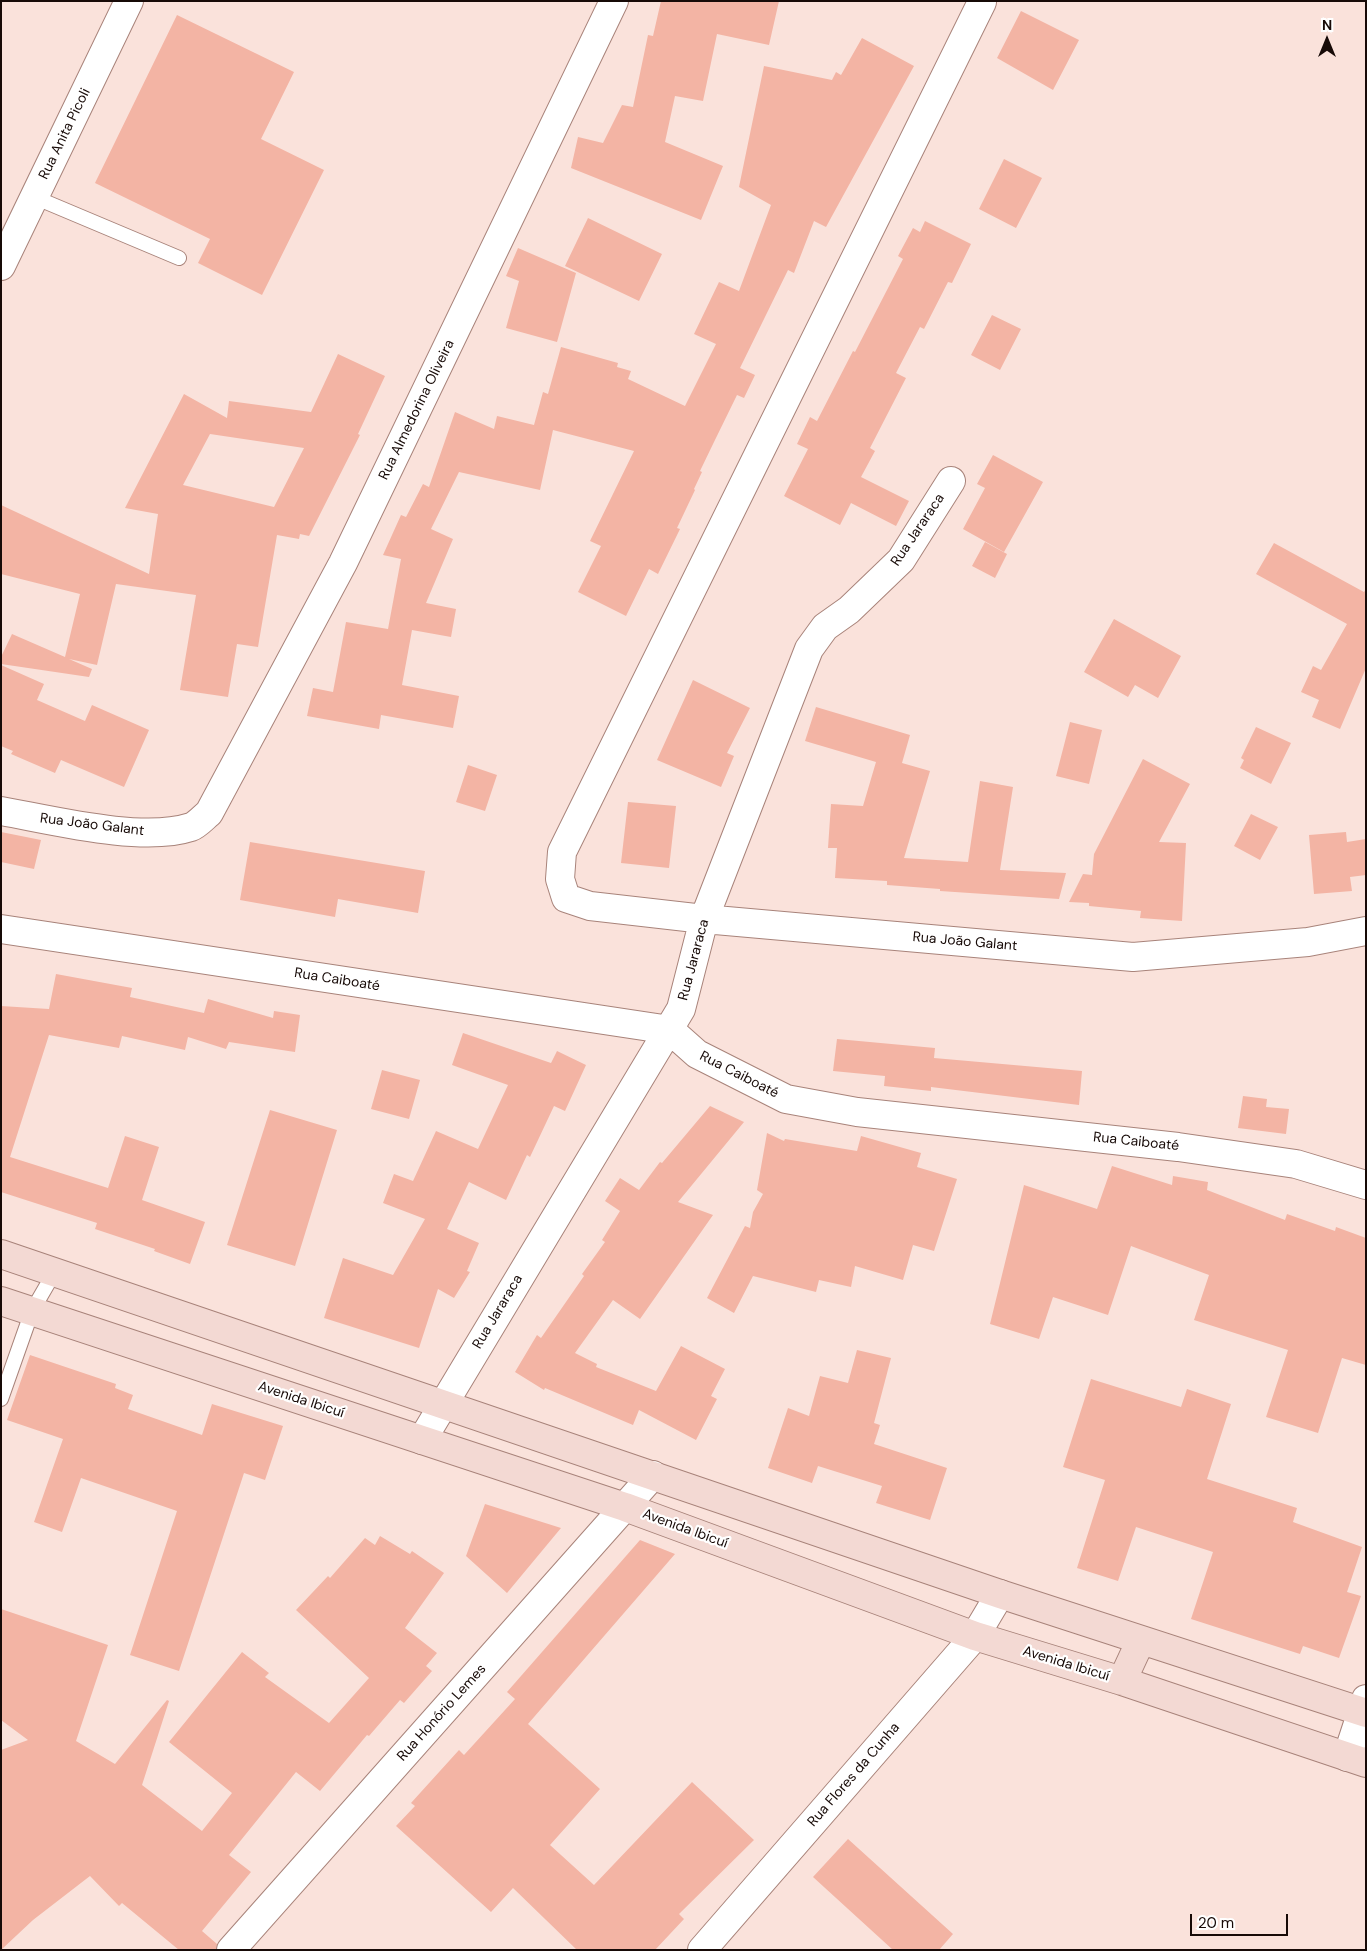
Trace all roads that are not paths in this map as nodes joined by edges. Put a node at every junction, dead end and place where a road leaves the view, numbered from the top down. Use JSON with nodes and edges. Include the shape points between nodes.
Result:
{"nodes":[{"id":1,"x":129,"y":1,"type":"edge"},
{"id":2,"x":614,"y":1,"type":"edge"},
{"id":3,"x":982,"y":2,"type":"edge"},
{"id":4,"x":34,"y":197,"type":"junction"},
{"id":5,"x":179,"y":258,"type":"dead end"},
{"id":6,"x":1,"y":266,"type":"edge"},
{"id":7,"x":951,"y":481,"type":"dead end"},
{"id":8,"x":1,"y":811,"type":"edge"},
{"id":9,"x":209,"y":813,"type":"joint"},
{"id":10,"x":704,"y":919,"type":"junction"},
{"id":11,"x":1,"y":929,"type":"edge"},
{"id":12,"x":1366,"y":931,"type":"edge"},
{"id":13,"x":670,"y":1030,"type":"junction"},
{"id":14,"x":1366,"y":1185,"type":"edge"},
{"id":15,"x":1,"y":1254,"type":"edge"},
{"id":16,"x":54,"y":1273,"type":"junction"},
{"id":17,"x":1,"y":1300,"type":"edge"},
{"id":18,"x":32,"y":1311,"type":"junction"},
{"id":19,"x":1,"y":1399,"type":"edge"},
{"id":20,"x":442,"y":1405,"type":"junction"},
{"id":21,"x":422,"y":1440,"type":"junction"},
{"id":22,"x":653,"y":1475,"type":"junction"},
{"id":23,"x":626,"y":1507,"type":"junction"},
{"id":24,"x":1000,"y":1594,"type":"junction"},
{"id":25,"x":975,"y":1636,"type":"junction"},
{"id":26,"x":1141,"y":1640,"type":"junction"},
{"id":27,"x":1122,"y":1681,"type":"junction"},
{"id":28,"x":1364,"y":1708,"type":"edge"},
{"id":29,"x":1356,"y":1760,"type":"edge"},
{"id":30,"x":231,"y":1950,"type":"edge"},
{"id":31,"x":702,"y":1950,"type":"edge"}],
"edges":[{"from":1,"to":4,"type":"street","name":"Rua Anita Picoli"},
{"from":2,"to":9,"type":"street","name":"Rua Almedorina Oliveira","via":[[342,563]]},
{"from":3,"to":10,"type":"street","name":"Rua João Galant","via":[[562,852],[560,879],[566,898],[590,906]]},
{"from":4,"to":5,"type":"lane"},
{"from":4,"to":6,"type":"street","name":"Rua Anita Picoli"},
{"from":7,"to":10,"type":"street","name":"Rua Jararaca","via":[[901,560],[849,610],[825,627],[809,649]]},
{"from":8,"to":9,"type":"street","name":"Rua João Galant","via":[[103,829],[152,832],[192,826]]},
{"from":10,"to":12,"type":"street","name":"Rua João Galant","via":[[1133,958],[1308,942]]},
{"from":10,"to":13,"type":"street","name":"Rua Jararaca","via":[[681,1008]]},
{"from":11,"to":13,"type":"street","name":"Rua Caiboaté"},
{"from":13,"to":14,"type":"street","name":"Rua Caiboaté","via":[[697,1054],[786,1099],[857,1112],[1178,1146],[1296,1164]]},
{"from":13,"to":20,"type":"street","name":"Rua Jararaca"},
{"from":15,"to":16,"type":"main road"},
{"from":16,"to":18,"type":"lane"},
{"from":16,"to":20,"type":"main road"},
{"from":17,"to":18,"type":"main road","name":"Avenida Ibicuí"},
{"from":18,"to":19,"type":"lane"},
{"from":18,"to":21,"type":"main road","name":"Avenida Ibicuí"},
{"from":20,"to":21,"type":"street","name":"Rua Jararaca"},
{"from":20,"to":22,"type":"main road"},
{"from":21,"to":23,"type":"main road","name":"Avenida Ibicuí"},
{"from":22,"to":23,"type":"street","name":"Rua Honório Lemes"},
{"from":22,"to":24,"type":"main road"},
{"from":23,"to":25,"type":"main road","name":"Avenida Ibicuí"},
{"from":23,"to":30,"type":"street","name":"Rua Honório Lemes"},
{"from":24,"to":25,"type":"street","name":"Rua Flores da Cunha"},
{"from":24,"to":26,"type":"main road"},
{"from":25,"to":27,"type":"main road","name":"Avenida Ibicuí"},
{"from":25,"to":31,"type":"street","name":"Rua Flores da Cunha"},
{"from":26,"to":27,"type":"main road"},
{"from":26,"to":28,"type":"main road"},
{"from":27,"to":29,"type":"main road","name":"Avenida Ibicuí"},
{"from":28,"to":29,"type":"street"}]}
